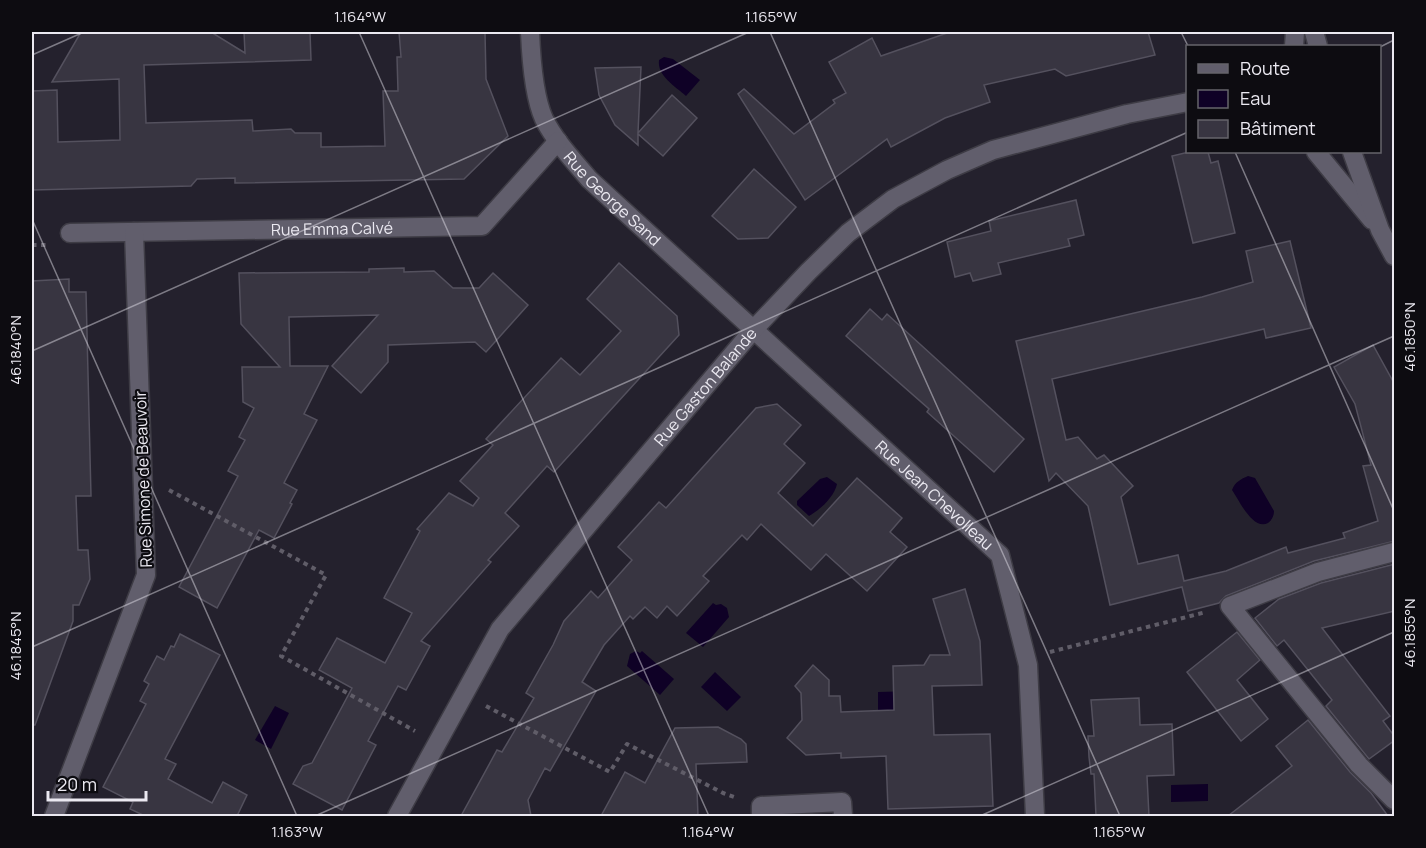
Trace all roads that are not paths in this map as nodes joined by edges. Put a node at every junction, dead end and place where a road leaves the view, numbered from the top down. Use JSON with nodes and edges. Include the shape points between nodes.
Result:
{"nodes":[{"id":1,"x":530,"y":32,"type":"edge"},
{"id":2,"x":1186,"y":102,"type":"edge"},
{"id":3,"x":1142,"y":112,"type":"junction"},
{"id":4,"x":1186,"y":114,"type":"edge"},
{"id":5,"x":558,"y":141,"type":"junction"},
{"id":6,"x":1317,"y":153,"type":"edge"},
{"id":7,"x":1352,"y":153,"type":"edge"},
{"id":8,"x":1380,"y":230,"type":"junction"},
{"id":9,"x":134,"y":232,"type":"junction"},
{"id":10,"x":70,"y":233,"type":"dead end"},
{"id":11,"x":1395,"y":256,"type":"edge"},
{"id":12,"x":754,"y":329,"type":"junction"},
{"id":13,"x":1395,"y":552,"type":"edge"},
{"id":14,"x":1395,"y":800,"type":"edge"},
{"id":15,"x":761,"y":811,"type":"edge"},
{"id":16,"x":54,"y":816,"type":"edge"},
{"id":17,"x":396,"y":816,"type":"edge"},
{"id":18,"x":843,"y":816,"type":"edge"},
{"id":19,"x":1035,"y":816,"type":"edge"}],
"edges":[{"from":1,"to":5,"type":"street","name":"Rue George Sand","via":[[543,117]]},
{"from":2,"to":3,"type":"street","name":"Rue Gaston Balande"},
{"from":3,"to":4,"type":"street","name":"Rue Gaston Balande"},
{"from":3,"to":12,"type":"street","name":"Rue Gaston Balande","via":[[993,150],[893,199],[849,233]]},
{"from":5,"to":9,"type":"street","name":"Rue Emma Calvé","via":[[482,226]]},
{"from":5,"to":12,"type":"street","name":"Rue George Sand","via":[[589,179]]},
{"from":6,"to":8,"type":"street"},
{"from":7,"to":8,"type":"street"},
{"from":8,"to":11,"type":"street"},
{"from":9,"to":10,"type":"street","name":"Rue Emma Calvé"},
{"from":9,"to":16,"type":"street","name":"Rue Simone de Beauvoir","via":[[146,574]]},
{"from":12,"to":17,"type":"street","name":"Rue Gaston Balande","via":[[500,629]]},
{"from":12,"to":19,"type":"street","name":"Rue Jean Chevolleau","via":[[1000,555],[1028,665]]},
{"from":13,"to":14,"type":"street","via":[[1318,572],[1230,606],[1359,765]]},
{"from":15,"to":18,"type":"street","via":[[842,802]]}]}
